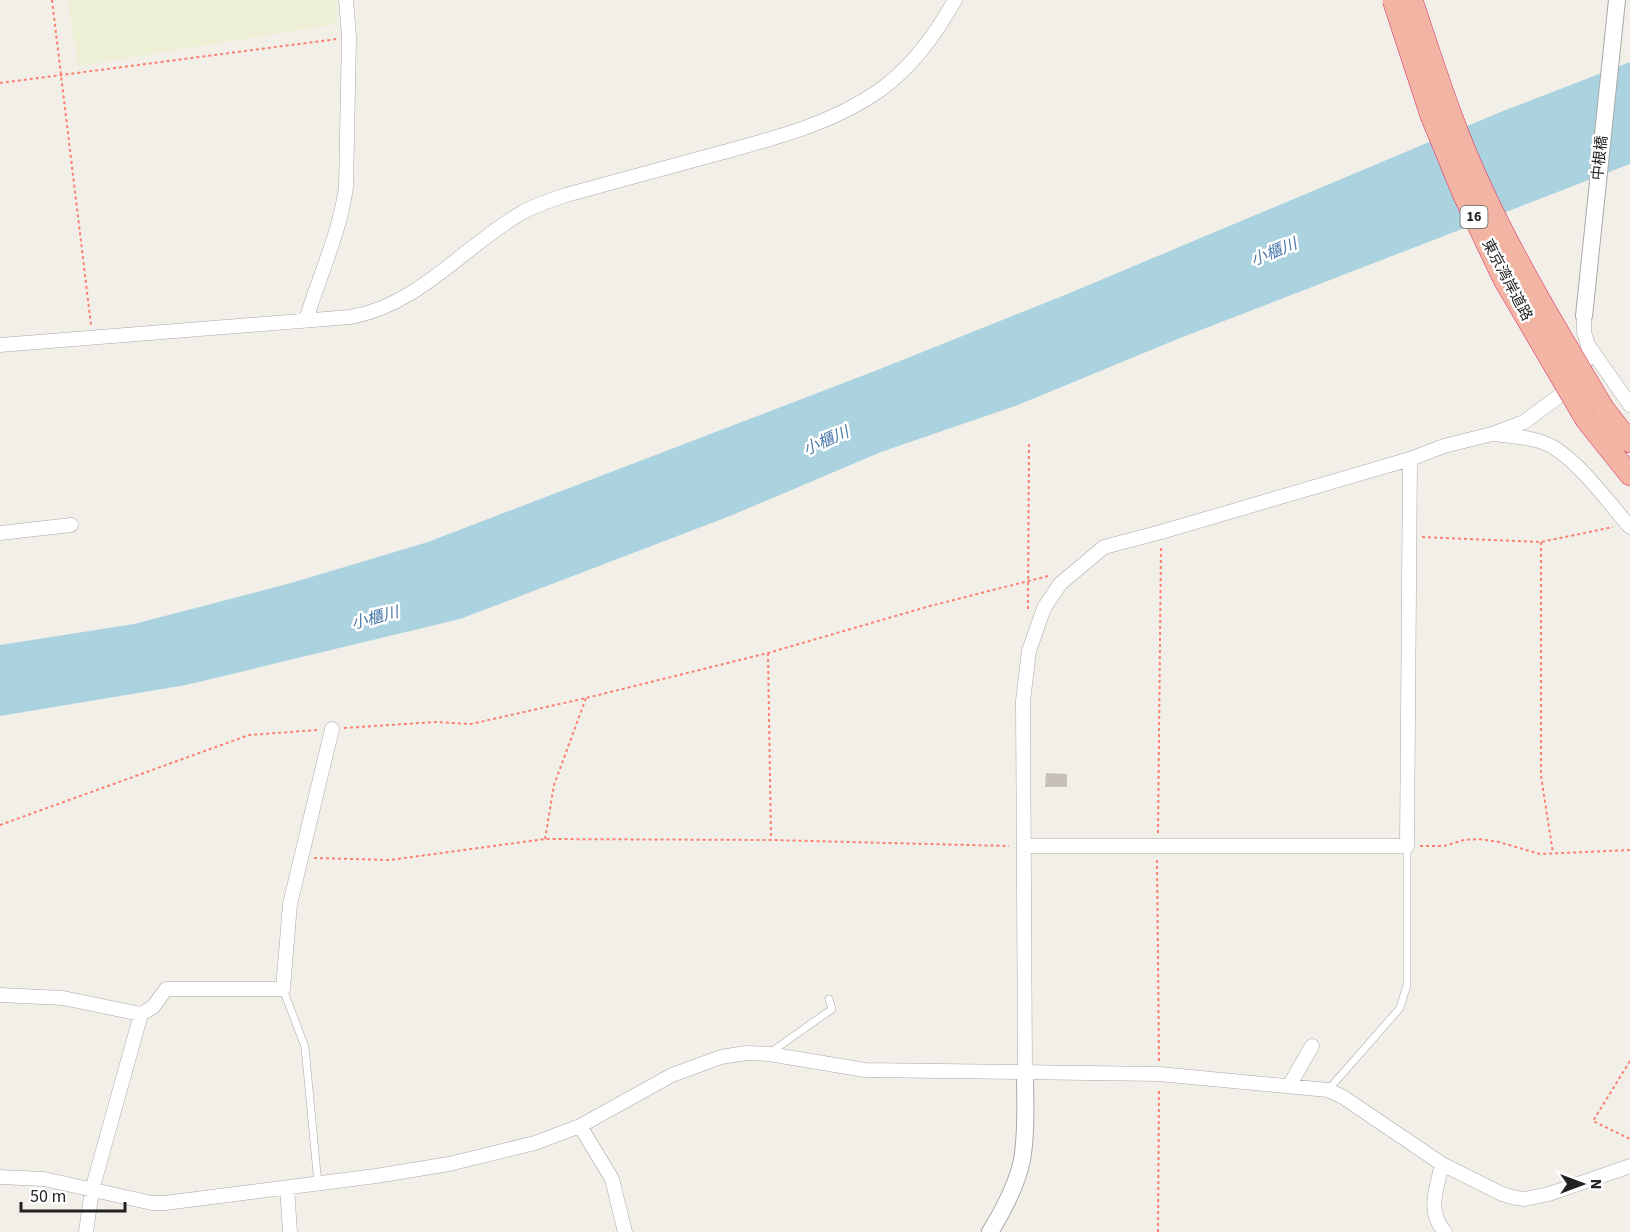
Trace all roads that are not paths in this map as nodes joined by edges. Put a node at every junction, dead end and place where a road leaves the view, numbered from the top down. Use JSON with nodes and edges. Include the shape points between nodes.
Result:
{"nodes":[{"id":1,"x":346,"y":0,"type":"edge"},
{"id":2,"x":955,"y":0,"type":"edge"},
{"id":3,"x":1393,"y":0,"type":"edge"},
{"id":4,"x":1412,"y":0,"type":"edge"},
{"id":5,"x":1617,"y":0,"type":"edge"},
{"id":6,"x":1584,"y":316,"type":"joint"},
{"id":7,"x":306,"y":320,"type":"junction"},
{"id":8,"x":0,"y":345,"type":"edge"},
{"id":9,"x":1588,"y":345,"type":"junction"},
{"id":10,"x":1630,"y":405,"type":"edge"},
{"id":11,"x":1492,"y":434,"type":"junction"},
{"id":12,"x":1630,"y":442,"type":"edge"},
{"id":13,"x":1410,"y":459,"type":"junction"},
{"id":14,"x":1630,"y":475,"type":"edge"},
{"id":15,"x":71,"y":525,"type":"dead end"},
{"id":16,"x":1629,"y":526,"type":"edge"},
{"id":17,"x":0,"y":533,"type":"edge"},
{"id":18,"x":332,"y":729,"type":"road end"},
{"id":19,"x":1025,"y":846,"type":"junction"},
{"id":20,"x":1407,"y":846,"type":"junction"},
{"id":21,"x":284,"y":989,"type":"junction"},
{"id":22,"x":0,"y":995,"type":"edge"},
{"id":23,"x":829,"y":999,"type":"dead end"},
{"id":24,"x":141,"y":1014,"type":"junction"},
{"id":25,"x":1312,"y":1046,"type":"dead end"},
{"id":26,"x":769,"y":1054,"type":"junction"},
{"id":27,"x":1025,"y":1072,"type":"junction"},
{"id":28,"x":1288,"y":1086,"type":"junction"},
{"id":29,"x":1328,"y":1090,"type":"junction"},
{"id":30,"x":580,"y":1125,"type":"junction"},
{"id":31,"x":1442,"y":1164,"type":"junction"},
{"id":32,"x":1630,"y":1166,"type":"edge"},
{"id":33,"x":0,"y":1177,"type":"edge"},
{"id":34,"x":318,"y":1184,"type":"junction"},
{"id":35,"x":287,"y":1188,"type":"junction"},
{"id":36,"x":92,"y":1190,"type":"junction"},
{"id":37,"x":86,"y":1232,"type":"edge"},
{"id":38,"x":290,"y":1232,"type":"edge"},
{"id":39,"x":625,"y":1232,"type":"edge"},
{"id":40,"x":990,"y":1232,"type":"edge"},
{"id":41,"x":1445,"y":1232,"type":"edge"}],
"edges":[{"from":1,"to":7,"type":"street","via":[[349,37],[346,187],[343,208]]},
{"from":2,"to":7,"type":"street","via":[[915,59],[881,89],[843,113],[787,134],[551,200],[513,218],[439,273],[385,306],[360,315]]},
{"from":3,"to":14,"type":"highway","name":"東京湾岸道路","number":"16","bridge":true,"via":[[1431,117],[1504,280],[1586,420]]},
{"from":4,"to":12,"type":"highway","name":"東京湾岸道路","number":"16","bridge":true,"via":[[1449,110],[1483,192],[1526,278],[1605,409]]},
{"from":5,"to":6,"type":"street","name":"中根橋"},
{"from":6,"to":9,"type":"street"},
{"from":7,"to":8,"type":"street"},
{"from":9,"to":10,"type":"street"},
{"from":9,"to":11,"type":"street","via":[[1586,361],[1558,397],[1524,422]]},
{"from":11,"to":13,"type":"street"},
{"from":11,"to":16,"type":"street","via":[[1528,438],[1552,446],[1573,462]]},
{"from":13,"to":19,"type":"street","via":[[1104,547],[1059,584],[1039,620],[1029,651],[1023,701]]},
{"from":13,"to":20,"type":"street"},
{"from":15,"to":17,"type":"street"},
{"from":18,"to":21,"type":"street","via":[[290,904]]},
{"from":19,"to":20,"type":"street"},
{"from":19,"to":27,"type":"street"},
{"from":20,"to":29,"type":"lane","via":[[1404,998],[1400,1008]]},
{"from":21,"to":24,"type":"street","via":[[166,989],[153,1007]]},
{"from":21,"to":34,"type":"lane","via":[[305,1047]]},
{"from":22,"to":24,"type":"street","via":[[63,998]]},
{"from":23,"to":26,"type":"lane","via":[[832,1009]]},
{"from":24,"to":36,"type":"street"},
{"from":25,"to":28,"type":"street"},
{"from":26,"to":27,"type":"street","via":[[865,1070]]},
{"from":26,"to":30,"type":"street","via":[[721,1057],[672,1075]]},
{"from":27,"to":28,"type":"street","via":[[1159,1074]]},
{"from":27,"to":40,"type":"street","via":[[1022,1159],[1014,1185]]},
{"from":28,"to":29,"type":"street"},
{"from":29,"to":31,"type":"street"},
{"from":30,"to":34,"type":"street","via":[[535,1143],[479,1157]]},
{"from":30,"to":39,"type":"street","via":[[612,1179]]},
{"from":31,"to":32,"type":"street","via":[[1502,1194],[1525,1199]]},
{"from":31,"to":41,"type":"street","via":[[1434,1214]]},
{"from":33,"to":36,"type":"street","via":[[44,1179]]},
{"from":34,"to":35,"type":"street"},
{"from":35,"to":36,"type":"street","via":[[165,1203]]},
{"from":35,"to":38,"type":"street"},
{"from":36,"to":37,"type":"street"}]}
